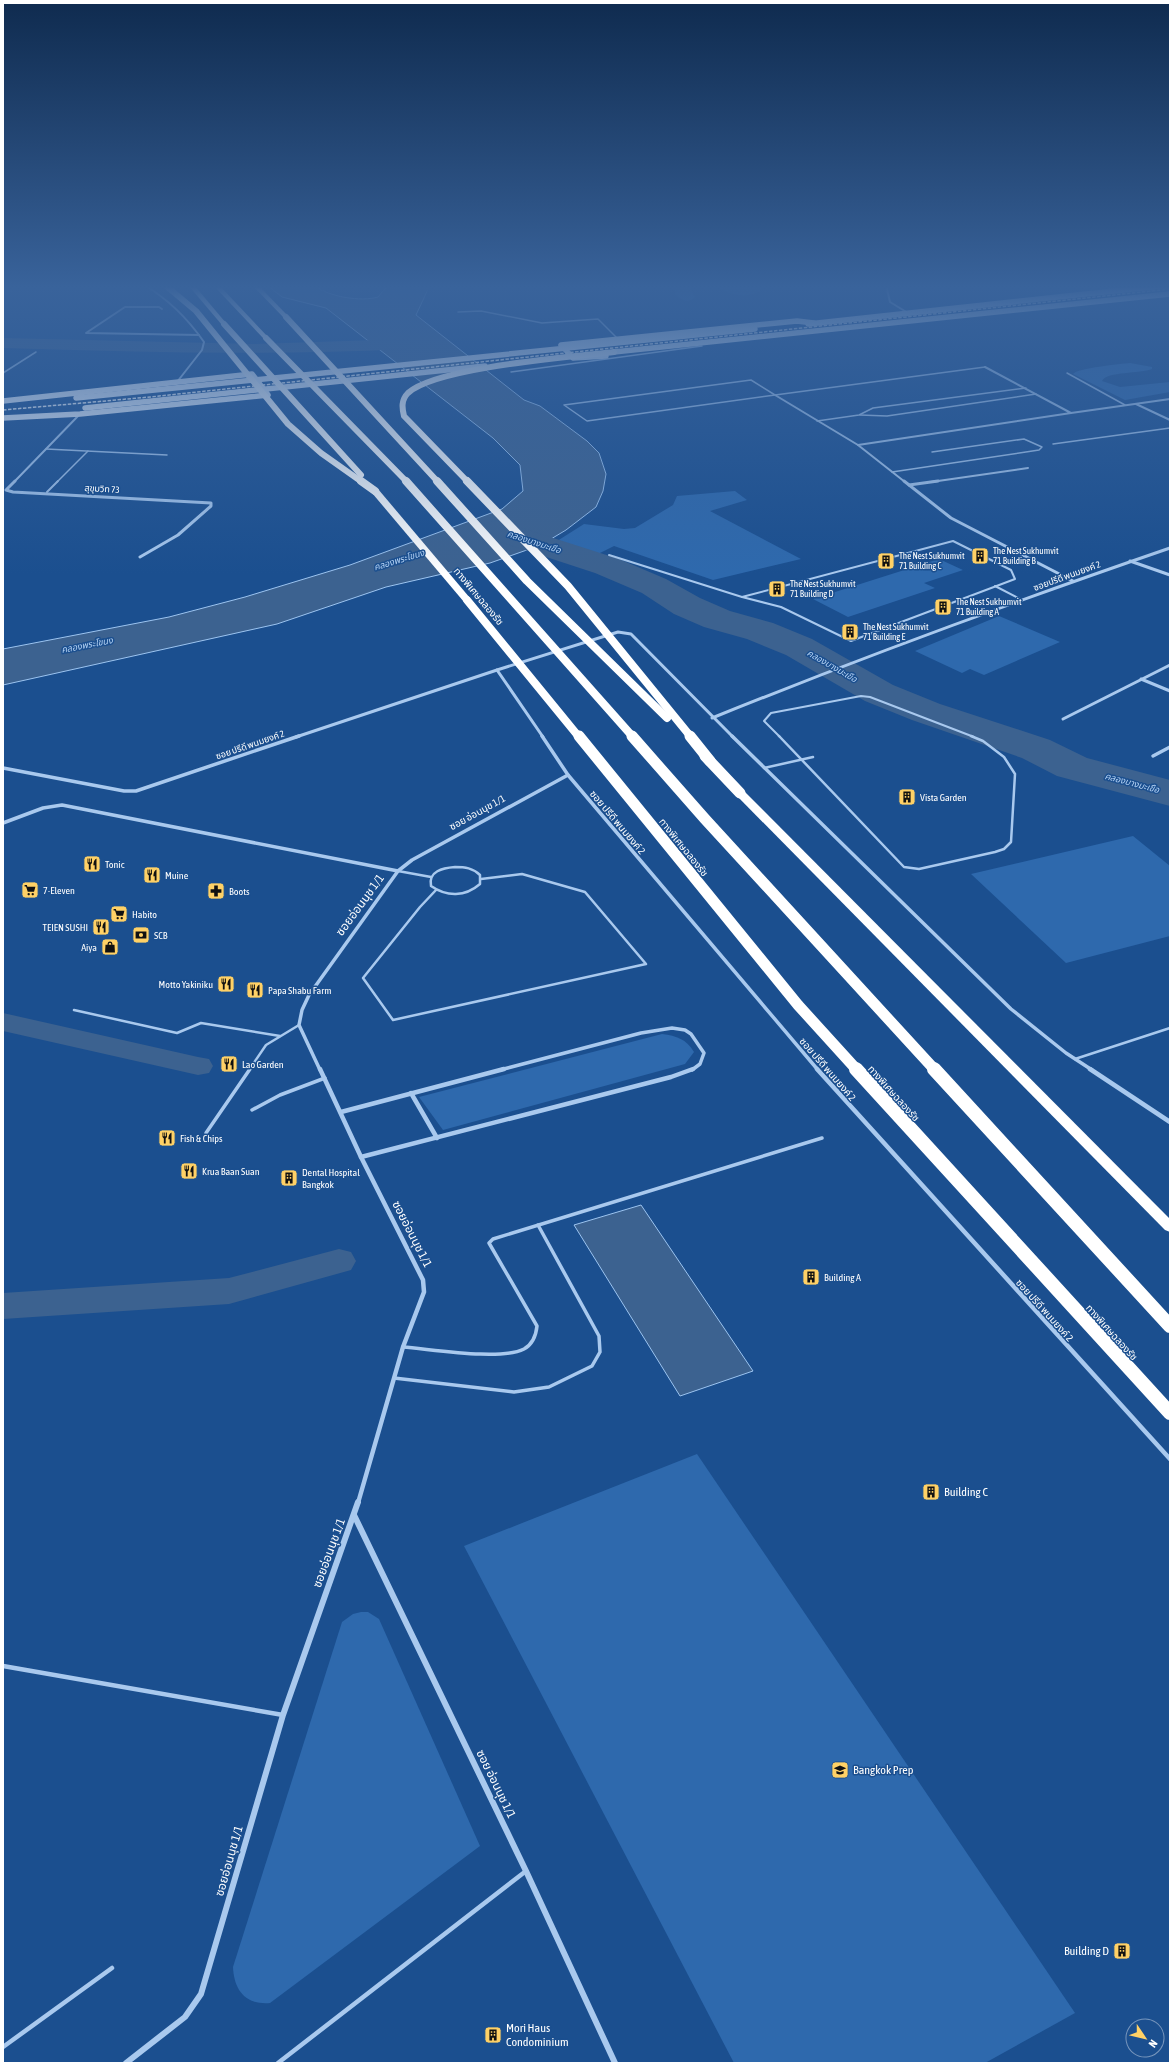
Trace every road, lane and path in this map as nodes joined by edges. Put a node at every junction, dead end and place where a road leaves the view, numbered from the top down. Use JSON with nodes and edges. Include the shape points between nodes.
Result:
{"nodes":[{"id":1,"x":182,"y":381,"type":"edge"},
{"id":2,"x":239,"y":381,"type":"edge"},
{"id":3,"x":253,"y":381,"type":"edge"},
{"id":4,"x":258,"y":381,"type":"edge"},
{"id":5,"x":277,"y":381,"type":"edge"},
{"id":6,"x":309,"y":381,"type":"edge"},
{"id":7,"x":336,"y":381,"type":"edge"},
{"id":8,"x":345,"y":381,"type":"edge"},
{"id":9,"x":434,"y":381,"type":"edge"},
{"id":10,"x":740,"y":381,"type":"edge"},
{"id":11,"x":753,"y":381,"type":"edge"},
{"id":12,"x":877,"y":381,"type":"edge"},
{"id":13,"x":1013,"y":381,"type":"edge"},
{"id":14,"x":1082,"y":381,"type":"edge"},
{"id":15,"x":176,"y":382,"type":"joint"},
{"id":16,"x":1026,"y":388,"type":"junction"},
{"id":17,"x":1036,"y":394,"type":"junction"},
{"id":18,"x":775,"y":395,"type":"junction"},
{"id":19,"x":1170,"y":400,"type":"edge"},
{"id":20,"x":3,"y":402,"type":"edge"},
{"id":21,"x":1136,"y":404,"type":"junction"},
{"id":22,"x":1125,"y":405,"type":"junction"},
{"id":23,"x":1072,"y":413,"type":"junction"},
{"id":24,"x":80,"y":414,"type":"junction"},
{"id":25,"x":859,"y":415,"type":"junction"},
{"id":26,"x":3,"y":417,"type":"edge"},
{"id":27,"x":1170,"y":420,"type":"edge"},
{"id":28,"x":816,"y":421,"type":"junction"},
{"id":29,"x":1170,"y":428,"type":"edge"},
{"id":30,"x":1053,"y":444,"type":"dead end"},
{"id":31,"x":858,"y":445,"type":"junction"},
{"id":32,"x":46,"y":449,"type":"junction"},
{"id":33,"x":88,"y":451,"type":"junction"},
{"id":34,"x":932,"y":452,"type":"dead end"},
{"id":35,"x":167,"y":455,"type":"dead end"},
{"id":36,"x":1028,"y":468,"type":"dead end"},
{"id":37,"x":892,"y":472,"type":"junction"},
{"id":38,"x":909,"y":485,"type":"junction"},
{"id":39,"x":375,"y":491,"type":"junction"},
{"id":40,"x":47,"y":492,"type":"junction"},
{"id":41,"x":1170,"y":548,"type":"edge"},
{"id":42,"x":608,"y":555,"type":"dead end"},
{"id":43,"x":140,"y":557,"type":"dead end"},
{"id":44,"x":1130,"y":561,"type":"junction"},
{"id":45,"x":1170,"y":575,"type":"edge"},
{"id":46,"x":1073,"y":581,"type":"junction"},
{"id":47,"x":995,"y":586,"type":"junction"},
{"id":48,"x":742,"y":597,"type":"junction"},
{"id":49,"x":1022,"y":600,"type":"junction"},
{"id":50,"x":1170,"y":665,"type":"edge"},
{"id":51,"x":496,"y":670,"type":"junction"},
{"id":52,"x":1141,"y":679,"type":"junction"},
{"id":53,"x":1170,"y":692,"type":"edge"},
{"id":54,"x":712,"y":718,"type":"junction"},
{"id":55,"x":1063,"y":719,"type":"dead end"},
{"id":56,"x":1170,"y":747,"type":"edge"},
{"id":57,"x":1153,"y":756,"type":"dead end"},
{"id":58,"x":813,"y":757,"type":"dead end"},
{"id":59,"x":802,"y":760,"type":"junction"},
{"id":60,"x":710,"y":761,"type":"junction"},
{"id":61,"x":3,"y":768,"type":"edge"},
{"id":62,"x":763,"y":768,"type":"junction"},
{"id":63,"x":568,"y":775,"type":"junction"},
{"id":64,"x":3,"y":823,"type":"edge"},
{"id":65,"x":398,"y":871,"type":"junction"},
{"id":66,"x":431,"y":877,"type":"junction"},
{"id":67,"x":481,"y":880,"type":"junction"},
{"id":68,"x":436,"y":890,"type":"junction"},
{"id":69,"x":74,"y":1010,"type":"dead end"},
{"id":70,"x":299,"y":1025,"type":"junction"},
{"id":71,"x":1170,"y":1028,"type":"edge"},
{"id":72,"x":280,"y":1036,"type":"junction"},
{"id":73,"x":1076,"y":1059,"type":"junction"},
{"id":74,"x":325,"y":1078,"type":"junction"},
{"id":75,"x":411,"y":1093,"type":"junction"},
{"id":76,"x":252,"y":1110,"type":"dead end"},
{"id":77,"x":341,"y":1112,"type":"junction"},
{"id":78,"x":1170,"y":1122,"type":"edge"},
{"id":79,"x":206,"y":1133,"type":"dead end"},
{"id":80,"x":437,"y":1138,"type":"junction"},
{"id":81,"x":822,"y":1138,"type":"dead end"},
{"id":82,"x":362,"y":1157,"type":"junction"},
{"id":83,"x":538,"y":1225,"type":"junction"},
{"id":84,"x":1170,"y":1227,"type":"edge"},
{"id":85,"x":1170,"y":1326,"type":"edge"},
{"id":86,"x":403,"y":1347,"type":"junction"},
{"id":87,"x":394,"y":1378,"type":"junction"},
{"id":88,"x":1170,"y":1413,"type":"edge"},
{"id":89,"x":1170,"y":1460,"type":"edge"},
{"id":90,"x":354,"y":1515,"type":"junction"},
{"id":91,"x":3,"y":1666,"type":"edge"},
{"id":92,"x":283,"y":1715,"type":"junction"},
{"id":93,"x":526,"y":1871,"type":"junction"},
{"id":94,"x":112,"y":1968,"type":"dead end"},
{"id":95,"x":3,"y":2047,"type":"edge"},
{"id":96,"x":126,"y":2063,"type":"edge"},
{"id":97,"x":278,"y":2063,"type":"edge"},
{"id":98,"x":615,"y":2063,"type":"edge"}],
"edges":[{"from":1,"to":15,"type":"main road"},
{"from":2,"to":20,"type":"main road","bridge":true,"via":[[76,398]]},
{"from":3,"to":39,"type":"highway","bridge":true,"via":[[288,424],[321,453]]},
{"from":4,"to":24,"type":"main road","via":[[268,395]]},
{"from":5,"to":39,"type":"highway","name":"ทางพิเศษฉลองรัช","bridge":true},
{"from":6,"to":85,"type":"highway","name":"ทางพิเศษฉลองรัช","bridge":true,"via":[[408,483],[705,819]]},
{"from":7,"to":26,"type":"main road","bridge":true},
{"from":8,"to":60,"type":"highway","bridge":true,"via":[[527,581]]},
{"from":9,"to":60,"type":"highway","bridge":true,"via":[[410,391],[404,397],[401,405],[404,416],[568,586]]},
{"from":10,"to":18,"type":"lane","via":[[564,405],[587,421]]},
{"from":11,"to":18,"type":"lane"},
{"from":12,"to":18,"type":"lane"},
{"from":13,"to":16,"type":"street"},
{"from":14,"to":22,"type":"lane"},
{"from":15,"to":20,"type":"main road"},
{"from":16,"to":17,"type":"street"},
{"from":16,"to":25,"type":"lane","via":[[874,408]]},
{"from":17,"to":23,"type":"street"},
{"from":17,"to":25,"type":"lane","via":[[888,416]]},
{"from":18,"to":28,"type":"street"},
{"from":19,"to":21,"type":"street"},
{"from":21,"to":22,"type":"street"},
{"from":21,"to":27,"type":"street"},
{"from":22,"to":23,"type":"street"},
{"from":23,"to":31,"type":"street"},
{"from":24,"to":26,"type":"main road"},
{"from":24,"to":32,"type":"street","name":"สุขุมวิท 73"},
{"from":25,"to":28,"type":"lane"},
{"from":28,"to":31,"type":"street"},
{"from":29,"to":30,"type":"lane"},
{"from":31,"to":37,"type":"street"},
{"from":32,"to":33,"type":"lane"},
{"from":32,"to":40,"type":"street","name":"สุขุมวิท 73","via":[[6,490]]},
{"from":33,"to":35,"type":"lane"},
{"from":33,"to":40,"type":"lane"},
{"from":34,"to":37,"type":"lane","via":[[1024,439],[1042,447],[1039,450]]},
{"from":36,"to":38,"type":"street"},
{"from":37,"to":38,"type":"street"},
{"from":38,"to":46,"type":"street","via":[[951,518]]},
{"from":39,"to":88,"type":"highway","name":"ทางพิเศษฉลองรัช","bridge":true,"via":[[798,1005]]},
{"from":40,"to":43,"type":"street","name":"สุขุมวิท 73","via":[[211,503],[211,506],[172,539]]},
{"from":41,"to":44,"type":"street","name":"ซอยปรีดี พนมยงค์ 2"},
{"from":42,"to":48,"type":"lane"},
{"from":44,"to":45,"type":"street"},
{"from":44,"to":46,"type":"street","name":"ซอยปรีดี พนมยงค์ 2"},
{"from":46,"to":49,"type":"street","name":"ซอยปรีดี พนมยงค์ 2"},
{"from":47,"to":48,"type":"lane","via":[[851,641],[781,607]]},
{"from":47,"to":48,"type":"lane","via":[[1015,580],[1011,570],[952,541]]},
{"from":47,"to":49,"type":"lane"},
{"from":49,"to":54,"type":"street","name":"ซอยปรีดี พนมยงค์ 2","via":[[856,660]]},
{"from":50,"to":52,"type":"street"},
{"from":51,"to":54,"type":"street","name":"ซอย ปรีดี พนมยงค์ 2","via":[[624,631],[631,634]]},
{"from":51,"to":61,"type":"street","name":"ซอย ปรีดี พนมยงค์ 2","via":[[136,791],[124,791]]},
{"from":51,"to":63,"type":"street","name":"ซอย ปรีดี พนมยงค์ 2"},
{"from":52,"to":53,"type":"street"},
{"from":52,"to":55,"type":"street"},
{"from":54,"to":62,"type":"street","name":"ซอย ปรีดี พนมยงค์ 2"},
{"from":56,"to":57,"type":"street"},
{"from":58,"to":59,"type":"lane"},
{"from":59,"to":59,"type":"lane","via":[[764,722],[767,716],[780,711],[866,696],[976,738],[1004,757],[1015,774],[1011,842],[1004,849],[988,854],[919,869],[904,867]]},
{"from":59,"to":62,"type":"lane"},
{"from":60,"to":84,"type":"highway","bridge":true},
{"from":62,"to":73,"type":"street","name":"ซอย ปรีดี พนมยงค์ 2","via":[[1011,1009]]},
{"from":63,"to":65,"type":"street","name":"ซอย อ่อนนุช 1/1","via":[[412,860]]},
{"from":63,"to":89,"type":"street","name":"ซอย ปรีดี พนมยงค์ 2","via":[[839,1095]]},
{"from":64,"to":65,"type":"street","name":"ซอยอ่อนนุช 1/1","via":[[43,808],[62,805]]},
{"from":65,"to":66,"type":"lane"},
{"from":65,"to":70,"type":"street","name":"ซอยอ่อนนุช 1/1","via":[[310,995],[302,1010]]},
{"from":66,"to":67,"type":"lane","via":[[440,870],[463,867],[476,872]]},
{"from":66,"to":68,"type":"lane","via":[[431,886]]},
{"from":67,"to":68,"type":"lane","via":[[476,888],[461,894]]},
{"from":67,"to":68,"type":"lane","via":[[522,874],[585,892],[646,964],[393,1020],[363,978]]},
{"from":69,"to":72,"type":"lane","via":[[177,1033],[201,1023]]},
{"from":70,"to":72,"type":"lane"},
{"from":70,"to":74,"type":"street","name":"ซอยอ่อนนุช 1/1"},
{"from":71,"to":73,"type":"lane"},
{"from":72,"to":79,"type":"lane","via":[[266,1045]]},
{"from":73,"to":78,"type":"street","name":"ซอย ปรีดี พนมยงค์ 2"},
{"from":74,"to":76,"type":"lane","via":[[280,1095]]},
{"from":74,"to":77,"type":"street","name":"ซอยอ่อนนุช 1/1"},
{"from":75,"to":77,"type":"street"},
{"from":75,"to":80,"type":"street"},
{"from":75,"to":80,"type":"street","via":[[641,1033],[672,1028],[689,1030],[704,1053],[703,1062],[696,1069]]},
{"from":77,"to":82,"type":"street","name":"ซอยอ่อนนุช 1/1"},
{"from":80,"to":82,"type":"street"},
{"from":81,"to":83,"type":"lane"},
{"from":82,"to":86,"type":"street","name":"ซอยอ่อนนุช 1/1","via":[[423,1280],[424,1292]]},
{"from":83,"to":86,"type":"lane","via":[[493,1239],[489,1243],[537,1326],[537,1334],[532,1343],[522,1350],[504,1353]]},
{"from":83,"to":87,"type":"lane","via":[[599,1336],[600,1352],[592,1366],[549,1387],[514,1392]]},
{"from":86,"to":87,"type":"street","name":"ซอยอ่อนนุช 1/1"},
{"from":87,"to":90,"type":"street","name":"ซอยอ่อนนุช 1/1"},
{"from":90,"to":92,"type":"street","name":"ซอยอ่อนนุช 1/1"},
{"from":90,"to":93,"type":"street","name":"ซอย อ่อนนุช 1/1"},
{"from":91,"to":92,"type":"lane"},
{"from":92,"to":96,"type":"street","name":"ซอยอ่อนนุช 1/1","via":[[201,1994],[186,2017]]},
{"from":93,"to":97,"type":"lane"},
{"from":93,"to":98,"type":"street","name":"ซอย อ่อนนุช 1/1"},
{"from":94,"to":95,"type":"lane"}]}
